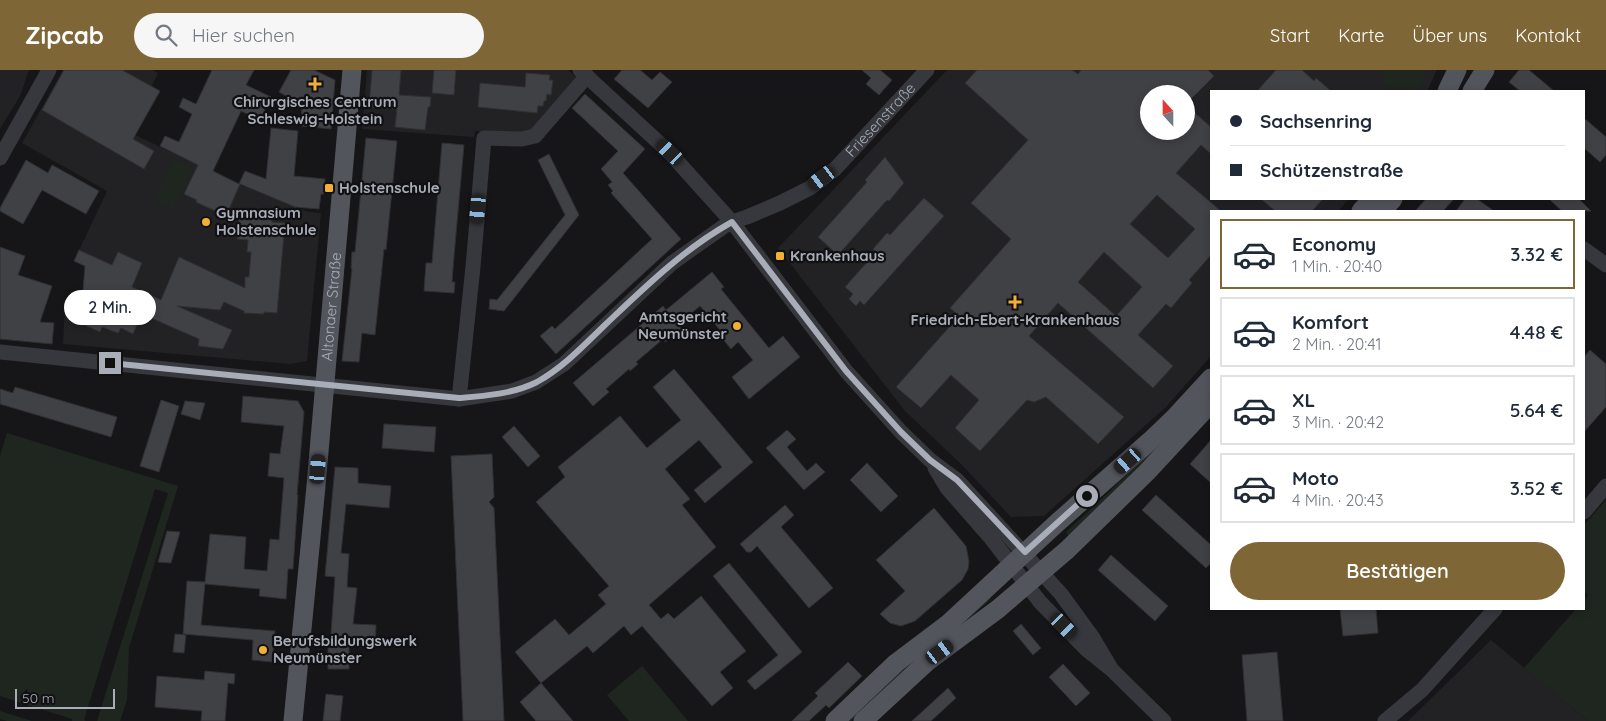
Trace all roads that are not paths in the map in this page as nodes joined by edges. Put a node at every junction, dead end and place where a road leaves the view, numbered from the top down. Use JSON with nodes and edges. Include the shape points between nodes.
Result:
{"nodes":[{"id":1,"x":49,"y":70,"type":"edge"},
{"id":2,"x":1457,"y":70,"type":"edge"},
{"id":3,"x":1485,"y":70,"type":"edge"},
{"id":4,"x":350,"y":71,"type":"edge"},
{"id":5,"x":922,"y":72,"type":"edge"},
{"id":6,"x":584,"y":73,"type":"edge"},
{"id":7,"x":1447,"y":90,"type":"edge"},
{"id":8,"x":1473,"y":90,"type":"edge"},
{"id":9,"x":0,"y":158,"type":"edge"},
{"id":10,"x":1371,"y":200,"type":"edge"},
{"id":11,"x":1392,"y":200,"type":"edge"},
{"id":12,"x":1361,"y":210,"type":"edge"},
{"id":13,"x":1383,"y":210,"type":"edge"},
{"id":14,"x":732,"y":222,"type":"junction"},
{"id":15,"x":1585,"y":250,"type":"edge"},
{"id":16,"x":1606,"y":265,"type":"edge"},
{"id":17,"x":0,"y":352,"type":"edge"},
{"id":18,"x":1210,"y":379,"type":"edge"},
{"id":19,"x":325,"y":384,"type":"junction"},
{"id":20,"x":459,"y":398,"type":"junction"},
{"id":21,"x":1210,"y":404,"type":"edge"},
{"id":22,"x":1606,"y":486,"type":"edge"},
{"id":23,"x":1585,"y":511,"type":"edge"},
{"id":24,"x":1018,"y":558,"type":"junction"},
{"id":25,"x":1041,"y":571,"type":"junction"},
{"id":26,"x":1026,"y":585,"type":"junction"},
{"id":27,"x":1494,"y":610,"type":"edge"},
{"id":28,"x":1112,"y":670,"type":"junction"},
{"id":29,"x":293,"y":721,"type":"edge"},
{"id":30,"x":835,"y":721,"type":"edge"},
{"id":31,"x":862,"y":721,"type":"edge"},
{"id":32,"x":1164,"y":721,"type":"edge"},
{"id":33,"x":1385,"y":721,"type":"edge"}],
"edges":[{"from":1,"to":9,"type":"street"},
{"from":2,"to":7,"type":"main road"},
{"from":3,"to":8,"type":"main road"},
{"from":4,"to":19,"type":"main road","name":"Altonaer Straße"},
{"from":5,"to":14,"type":"street","name":"Friesenstraße","via":[[835,169],[810,188]]},
{"from":6,"to":14,"type":"street","via":[[670,152]]},
{"from":6,"to":20,"type":"street","via":[[535,136],[484,138]]},
{"from":10,"to":12,"type":"main road"},
{"from":11,"to":13,"type":"main road"},
{"from":14,"to":20,"type":"street","name":"Friesenstraße","via":[[672,263],[564,364],[536,382],[512,391]]},
{"from":14,"to":24,"type":"street","via":[[846,371],[930,460],[947,488]]},
{"from":15,"to":16,"type":"street"},
{"from":17,"to":19,"type":"street","name":"Friesenstraße"},
{"from":18,"to":24,"type":"main road","via":[[1150,441]]},
{"from":19,"to":20,"type":"street","name":"Friesenstraße"},
{"from":19,"to":29,"type":"main road","name":"Altonaer Straße"},
{"from":21,"to":25,"type":"main road","via":[[1146,472]]},
{"from":22,"to":23,"type":"street"},
{"from":24,"to":25,"type":"street"},
{"from":24,"to":26,"type":"street"},
{"from":24,"to":30,"type":"main road","via":[[949,623],[896,663]]},
{"from":25,"to":26,"type":"main road"},
{"from":25,"to":28,"type":"street","via":[[1093,638]]},
{"from":26,"to":28,"type":"street","via":[[1086,650]]},
{"from":26,"to":31,"type":"main road","via":[[928,661]]},
{"from":27,"to":33,"type":"street","via":[[1422,690]]},
{"from":28,"to":32,"type":"street"}]}
